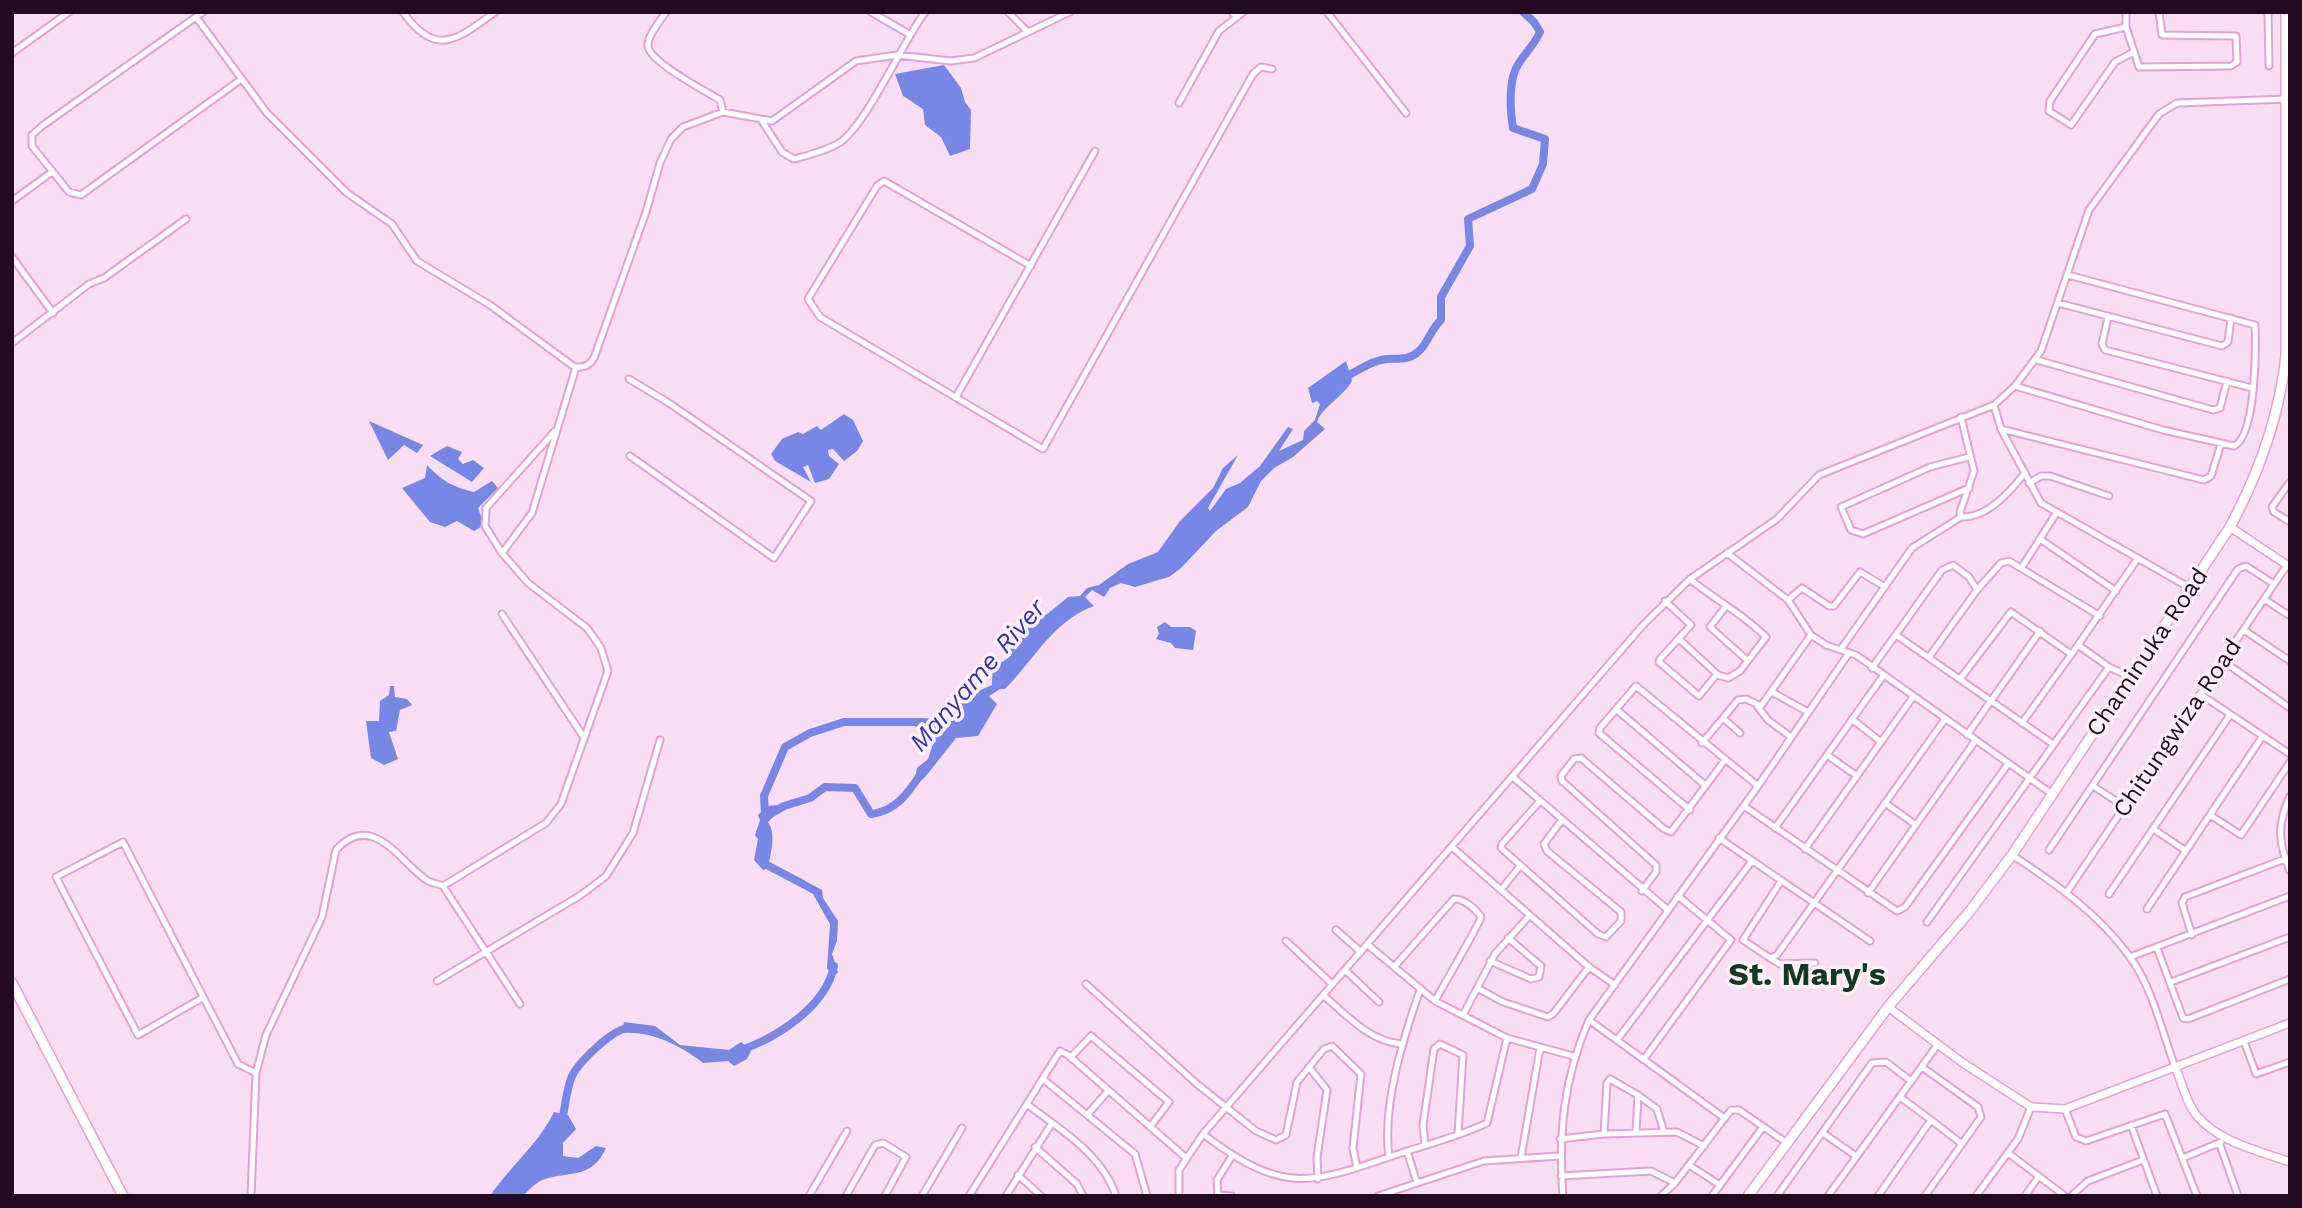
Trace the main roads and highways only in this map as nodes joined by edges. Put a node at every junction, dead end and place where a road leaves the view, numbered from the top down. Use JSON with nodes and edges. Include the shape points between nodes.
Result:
{"nodes":[{"id":1,"x":2287,"y":15,"type":"edge"},
{"id":2,"x":2289,"y":50,"type":"edge"},
{"id":3,"x":2289,"y":87,"type":"edge"},
{"id":4,"x":2289,"y":125,"type":"edge"},
{"id":5,"x":2289,"y":158,"type":"edge"},
{"id":6,"x":2288,"y":197,"type":"edge"},
{"id":7,"x":2288,"y":237,"type":"edge"},
{"id":8,"x":12,"y":983,"type":"edge"},
{"id":9,"x":123,"y":1196,"type":"edge"},
{"id":10,"x":1748,"y":1196,"type":"edge"}],
"edges":[{"from":1,"to":2,"type":"main road","name":"Chaminuka Road"},
{"from":2,"to":3,"type":"main road","name":"Chaminuka Road"},
{"from":3,"to":4,"type":"main road","name":"Chaminuka Road"},
{"from":4,"to":5,"type":"main road","name":"Chaminuka Road"},
{"from":5,"to":6,"type":"main road","name":"Chaminuka Road"},
{"from":6,"to":7,"type":"main road","name":"Chaminuka Road"},
{"from":7,"to":10,"type":"main road","name":"Chaminuka Road","via":[[2287,340],[2281,392],[2262,460],[2230,527],[2012,855],[1888,1007]]},
{"from":8,"to":9,"type":"main road"}]}
